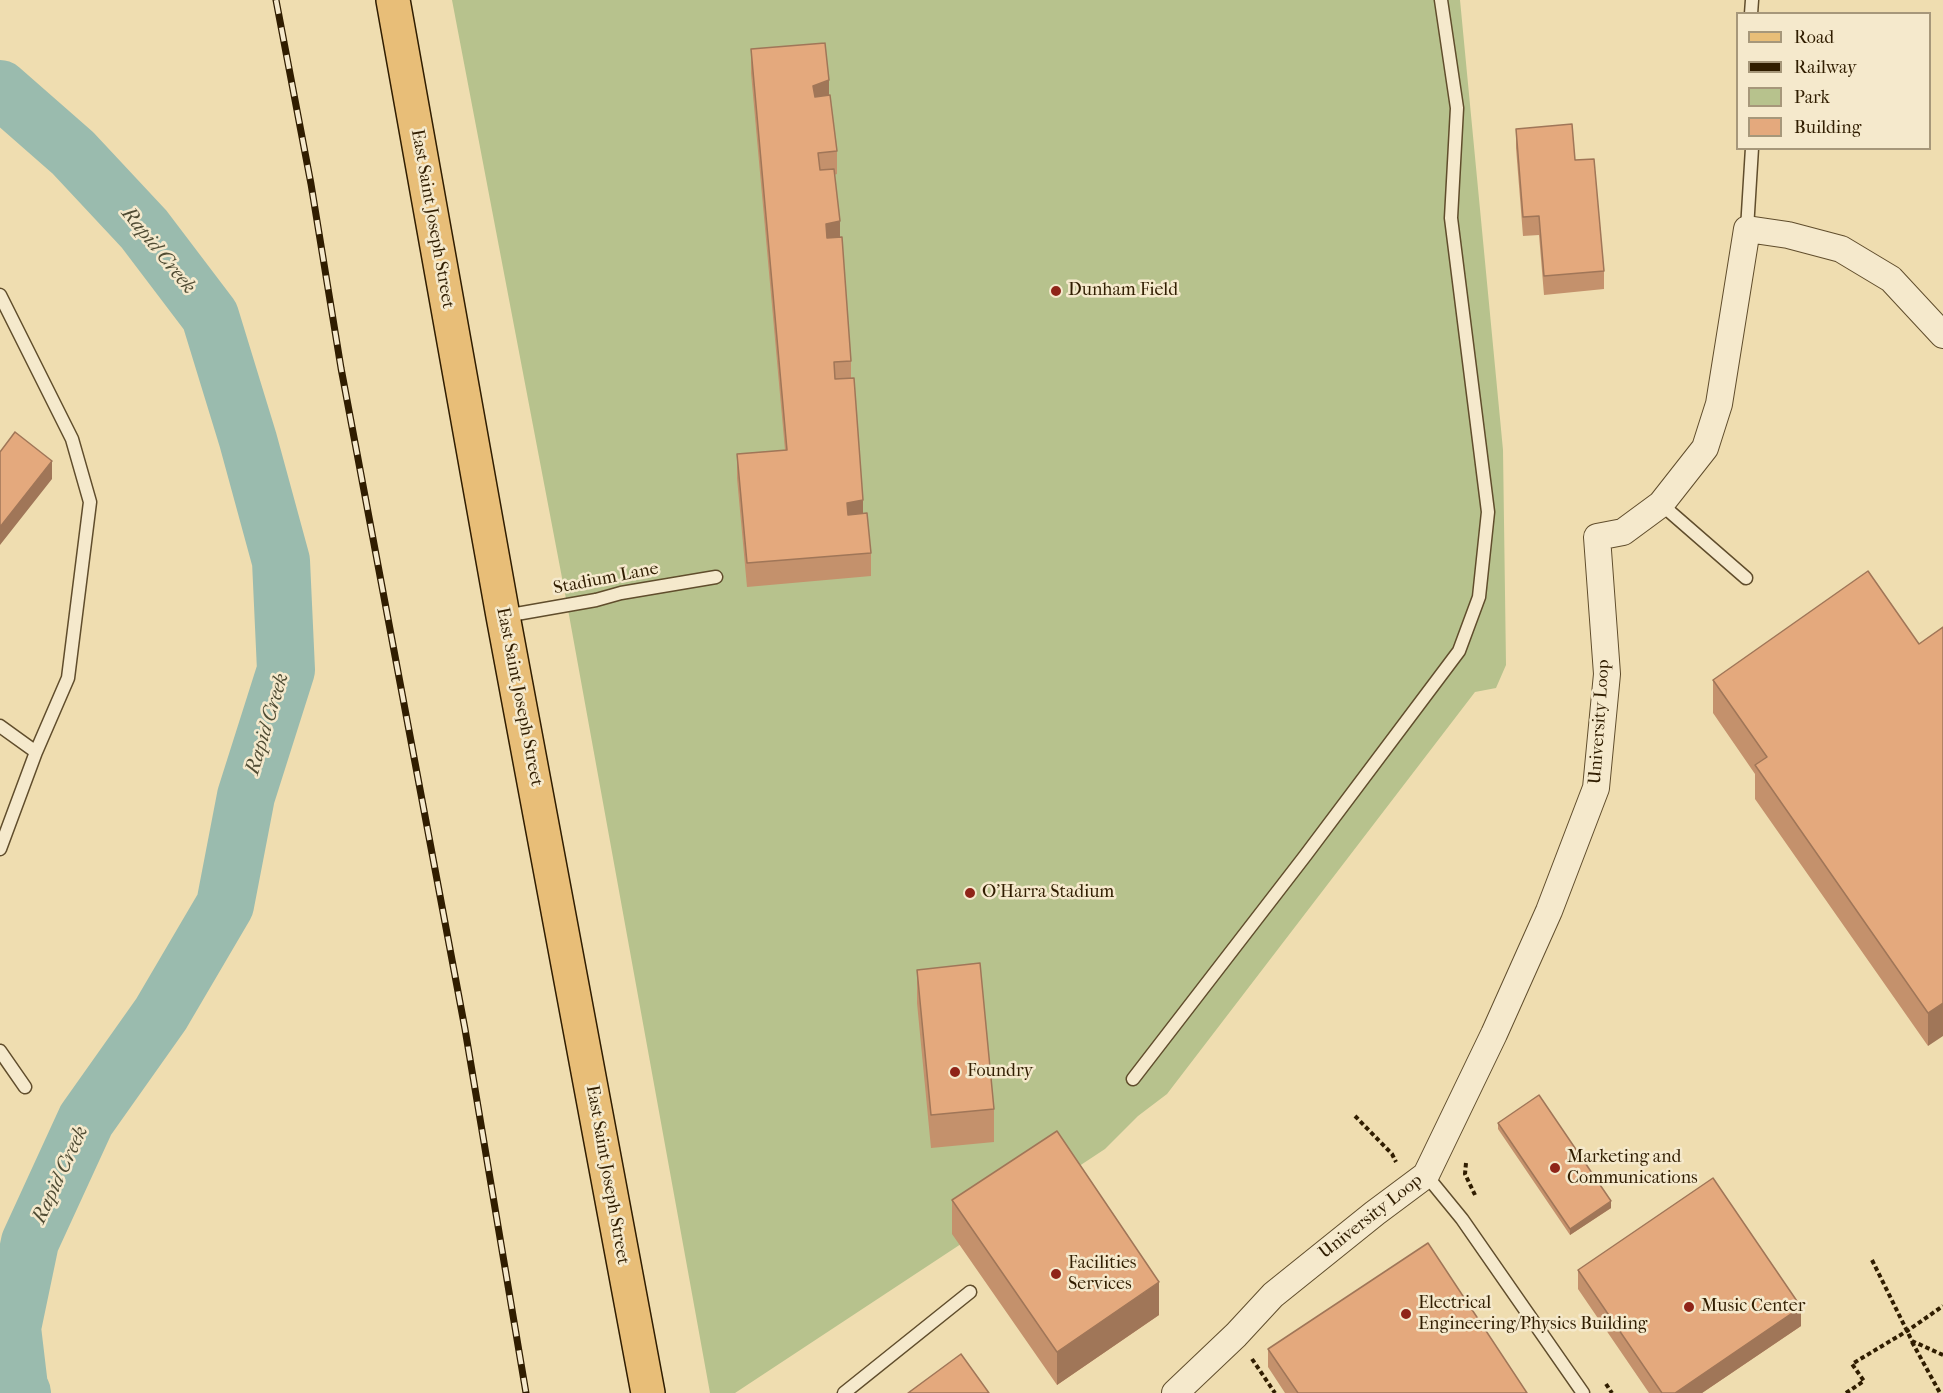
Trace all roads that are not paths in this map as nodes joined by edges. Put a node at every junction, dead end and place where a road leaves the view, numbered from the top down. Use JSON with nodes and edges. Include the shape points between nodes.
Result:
{"nodes":[{"id":1,"x":393,"y":0,"type":"edge"},
{"id":2,"x":1441,"y":0,"type":"edge"},
{"id":3,"x":1752,"y":150,"type":"edge"},
{"id":4,"x":1747,"y":229,"type":"junction"},
{"id":5,"x":0,"y":295,"type":"edge"},
{"id":6,"x":1943,"y":335,"type":"edge"},
{"id":7,"x":1661,"y":504,"type":"junction"},
{"id":8,"x":716,"y":577,"type":"dead end"},
{"id":9,"x":1746,"y":578,"type":"dead end"},
{"id":10,"x":503,"y":616,"type":"junction"},
{"id":11,"x":0,"y":726,"type":"edge"},
{"id":12,"x":36,"y":752,"type":"junction"},
{"id":13,"x":0,"y":849,"type":"edge"},
{"id":14,"x":0,"y":1052,"type":"edge"},
{"id":15,"x":1133,"y":1079,"type":"dead end"},
{"id":16,"x":25,"y":1087,"type":"dead end"},
{"id":17,"x":1426,"y":1175,"type":"junction"},
{"id":18,"x":970,"y":1292,"type":"dead end"},
{"id":19,"x":648,"y":1393,"type":"edge"},
{"id":20,"x":843,"y":1393,"type":"edge"},
{"id":21,"x":1175,"y":1393,"type":"edge"},
{"id":22,"x":1583,"y":1393,"type":"edge"}],
"edges":[{"from":1,"to":10,"type":"main road","name":"East Saint Joseph Street"},
{"from":2,"to":15,"type":"lane","via":[[1457,108],[1451,218],[1488,512],[1479,597],[1459,651]]},
{"from":3,"to":4,"type":"lane"},
{"from":4,"to":6,"type":"street","via":[[1841,249],[1891,279]]},
{"from":4,"to":7,"type":"street","name":"University Loop","via":[[1719,404],[1709,437],[1705,448]]},
{"from":5,"to":12,"type":"lane","via":[[72,439],[90,502],[68,678]]},
{"from":7,"to":9,"type":"lane"},
{"from":7,"to":17,"type":"street","name":"University Loop","via":[[1623,532],[1597,537],[1607,674],[1596,788],[1550,911]]},
{"from":8,"to":10,"type":"lane","name":"Stadium Lane"},
{"from":10,"to":19,"type":"main road","name":"East Saint Joseph Street"},
{"from":11,"to":12,"type":"lane"},
{"from":12,"to":13,"type":"lane"},
{"from":14,"to":16,"type":"lane"},
{"from":17,"to":21,"type":"street","name":"University Loop","via":[[1273,1295]]},
{"from":17,"to":22,"type":"lane","via":[[1462,1219]]},
{"from":18,"to":20,"type":"lane"}]}
